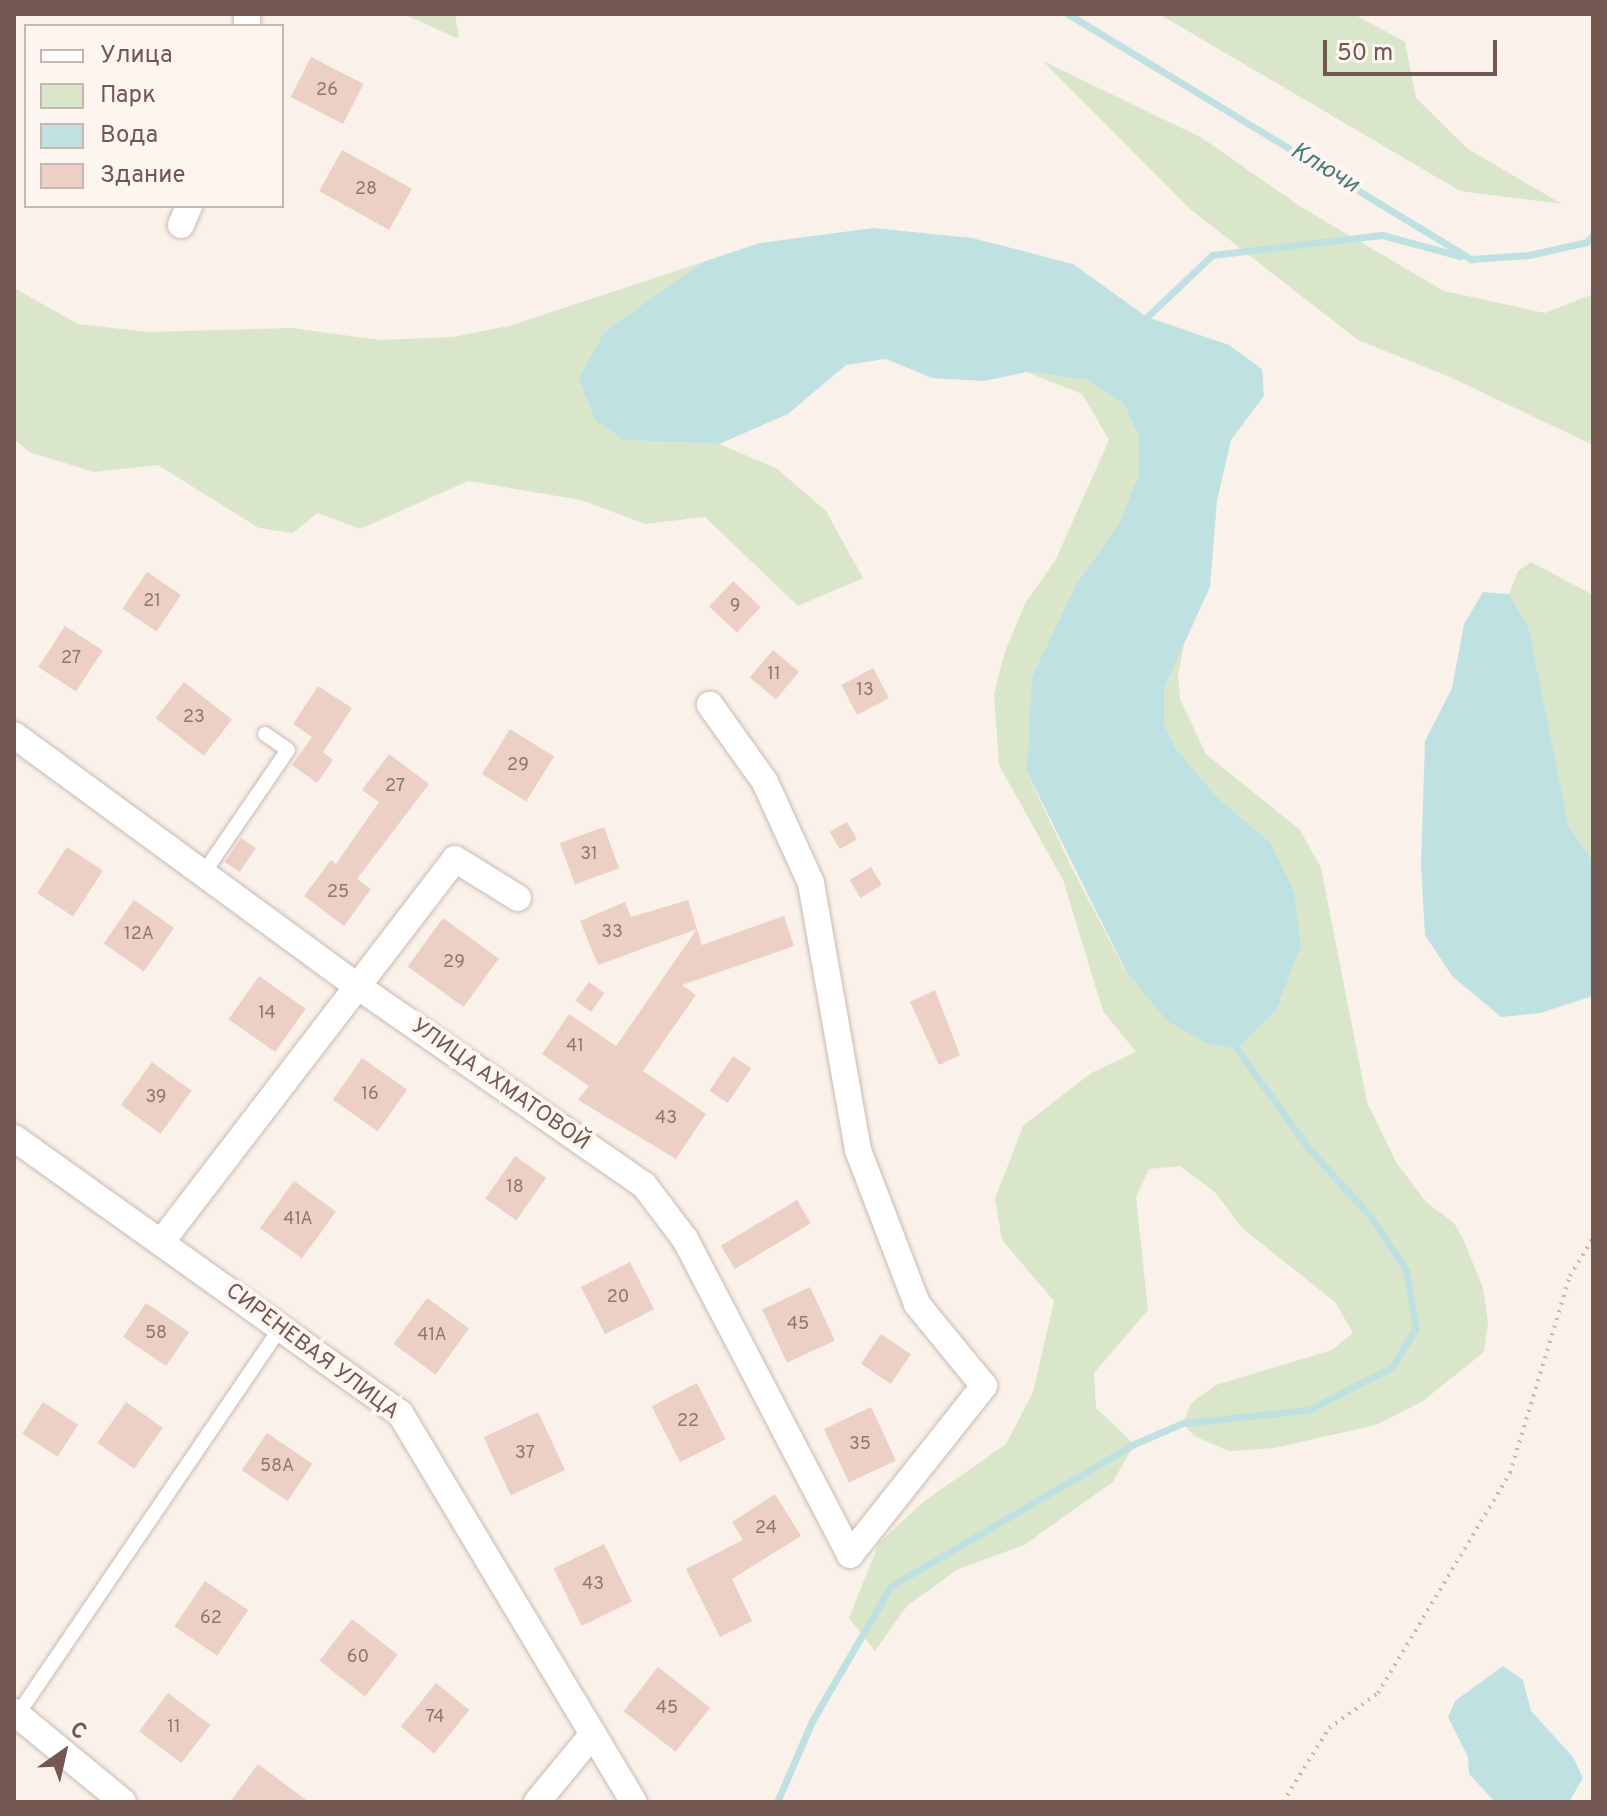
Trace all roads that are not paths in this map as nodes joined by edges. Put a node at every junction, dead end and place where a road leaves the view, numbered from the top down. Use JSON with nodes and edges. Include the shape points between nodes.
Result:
{"nodes":[{"id":1,"x":710,"y":705,"type":"dead end"},
{"id":2,"x":265,"y":734,"type":"dead end"},
{"id":3,"x":14,"y":735,"type":"edge"},
{"id":4,"x":203,"y":874,"type":"junction"},
{"id":5,"x":518,"y":898,"type":"dead end"},
{"id":6,"x":356,"y":985,"type":"junction"},
{"id":7,"x":14,"y":1138,"type":"edge"},
{"id":8,"x":162,"y":1241,"type":"junction"},
{"id":9,"x":281,"y":1327,"type":"junction"},
{"id":10,"x":16,"y":1713,"type":"edge"},
{"id":11,"x":593,"y":1734,"type":"junction"},
{"id":12,"x":123,"y":1802,"type":"edge"},
{"id":13,"x":537,"y":1802,"type":"edge"},
{"id":14,"x":634,"y":1802,"type":"edge"}],
"edges":[{"from":1,"to":6,"type":"street","name":"УЛИЦА АХМАТОВОЙ","via":[[765,782],[811,883],[858,1150],[917,1304],[984,1386],[850,1555],[685,1239],[644,1185]]},
{"from":2,"to":4,"type":"lane","via":[[288,750]]},
{"from":3,"to":4,"type":"street","name":"УЛИЦА АХМАТОВОЙ"},
{"from":4,"to":6,"type":"street","name":"УЛИЦА АХМАТОВОЙ"},
{"from":5,"to":6,"type":"street","via":[[455,859]]},
{"from":6,"to":8,"type":"street"},
{"from":7,"to":8,"type":"street","name":"СИРЕНЕВАЯ УЛИЦА"},
{"from":8,"to":9,"type":"street","name":"СИРЕНЕВАЯ УЛИЦА"},
{"from":9,"to":10,"type":"lane"},
{"from":9,"to":11,"type":"street","name":"СИРЕНЕВАЯ УЛИЦА","via":[[400,1413]]},
{"from":10,"to":12,"type":"street"},
{"from":11,"to":13,"type":"street"},
{"from":11,"to":14,"type":"street","name":"СИРЕНЕВАЯ УЛИЦА"}]}
